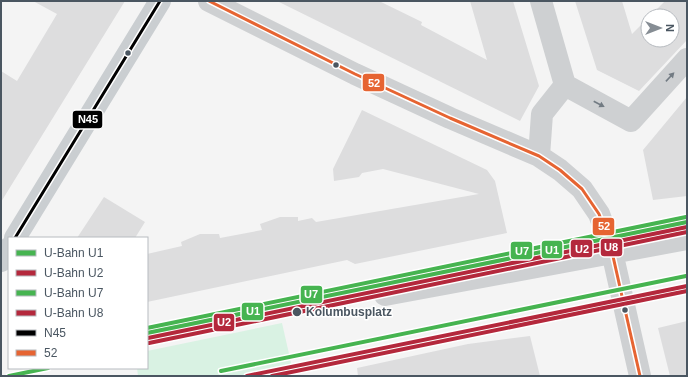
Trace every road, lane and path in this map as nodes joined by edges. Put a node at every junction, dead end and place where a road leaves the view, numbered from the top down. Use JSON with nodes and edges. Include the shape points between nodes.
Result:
{"nodes":[{"id":1,"x":160,"y":1,"type":"edge"},
{"id":2,"x":209,"y":1,"type":"edge"},
{"id":3,"x":541,"y":1,"type":"edge"},
{"id":4,"x":687,"y":59,"type":"edge"},
{"id":5,"x":565,"y":85,"type":"junction"},
{"id":6,"x":539,"y":156,"type":"junction"},
{"id":7,"x":16,"y":237,"type":"edge"},
{"id":8,"x":687,"y":239,"type":"edge"},
{"id":9,"x":8,"y":250,"type":"edge"},
{"id":10,"x":612,"y":252,"type":"junction"},
{"id":11,"x":1,"y":261,"type":"edge"},
{"id":12,"x":385,"y":295,"type":"dead end"},
{"id":13,"x":640,"y":376,"type":"edge"}],
"edges":[{"from":1,"to":7,"type":"main road"},
{"from":2,"to":6,"type":"street","via":[[369,80]]},
{"from":3,"to":5,"type":"street"},
{"from":5,"to":4,"type":"street","one_way":true,"via":[[631,120]]},
{"from":5,"to":6,"type":"street","via":[[542,114]]},
{"from":6,"to":10,"type":"street","via":[[586,193],[599,214]]},
{"from":8,"to":10,"type":"street"},
{"from":9,"to":11,"type":"main road"},
{"from":10,"to":12,"type":"street"},
{"from":10,"to":13,"type":"street"}]}
